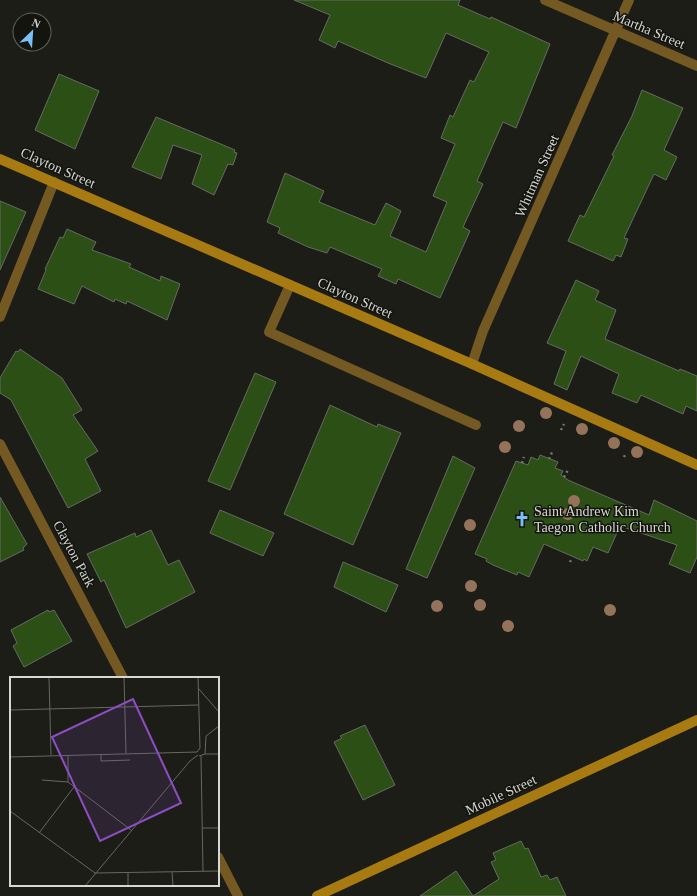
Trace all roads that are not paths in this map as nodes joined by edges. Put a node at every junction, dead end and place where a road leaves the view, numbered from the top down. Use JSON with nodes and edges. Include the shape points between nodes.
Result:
{"nodes":[{"id":1,"x":545,"y":0,"type":"edge"},
{"id":2,"x":629,"y":0,"type":"edge"},
{"id":3,"x":616,"y":31,"type":"junction"},
{"id":4,"x":697,"y":66,"type":"edge"},
{"id":5,"x":0,"y":159,"type":"edge"},
{"id":6,"x":54,"y":182,"type":"junction"},
{"id":7,"x":290,"y":285,"type":"junction"},
{"id":8,"x":0,"y":317,"type":"edge"},
{"id":9,"x":472,"y":364,"type":"junction"},
{"id":10,"x":476,"y":425,"type":"dead end"},
{"id":11,"x":0,"y":444,"type":"edge"},
{"id":12,"x":697,"y":465,"type":"edge"},
{"id":13,"x":122,"y":677,"type":"edge"},
{"id":14,"x":697,"y":720,"type":"edge"},
{"id":15,"x":219,"y":859,"type":"edge"},
{"id":16,"x":238,"y":896,"type":"edge"},
{"id":17,"x":317,"y":896,"type":"edge"}],
"edges":[{"from":1,"to":3,"type":"street","name":"Martha Street"},
{"from":2,"to":3,"type":"street","name":"Whitman Street"},
{"from":3,"to":4,"type":"street","name":"Martha Street"},
{"from":3,"to":9,"type":"street","name":"Whitman Street","via":[[484,331]]},
{"from":5,"to":6,"type":"street","name":"Clayton Street"},
{"from":6,"to":7,"type":"street","name":"Clayton Street"},
{"from":6,"to":8,"type":"street"},
{"from":7,"to":9,"type":"street","name":"Clayton Street"},
{"from":7,"to":10,"type":"street","via":[[269,332]]},
{"from":9,"to":12,"type":"street","name":"Clayton Street"},
{"from":11,"to":13,"type":"street","name":"Clayton Park"},
{"from":14,"to":17,"type":"street","name":"Mobile Street"},
{"from":15,"to":16,"type":"street"}]}
